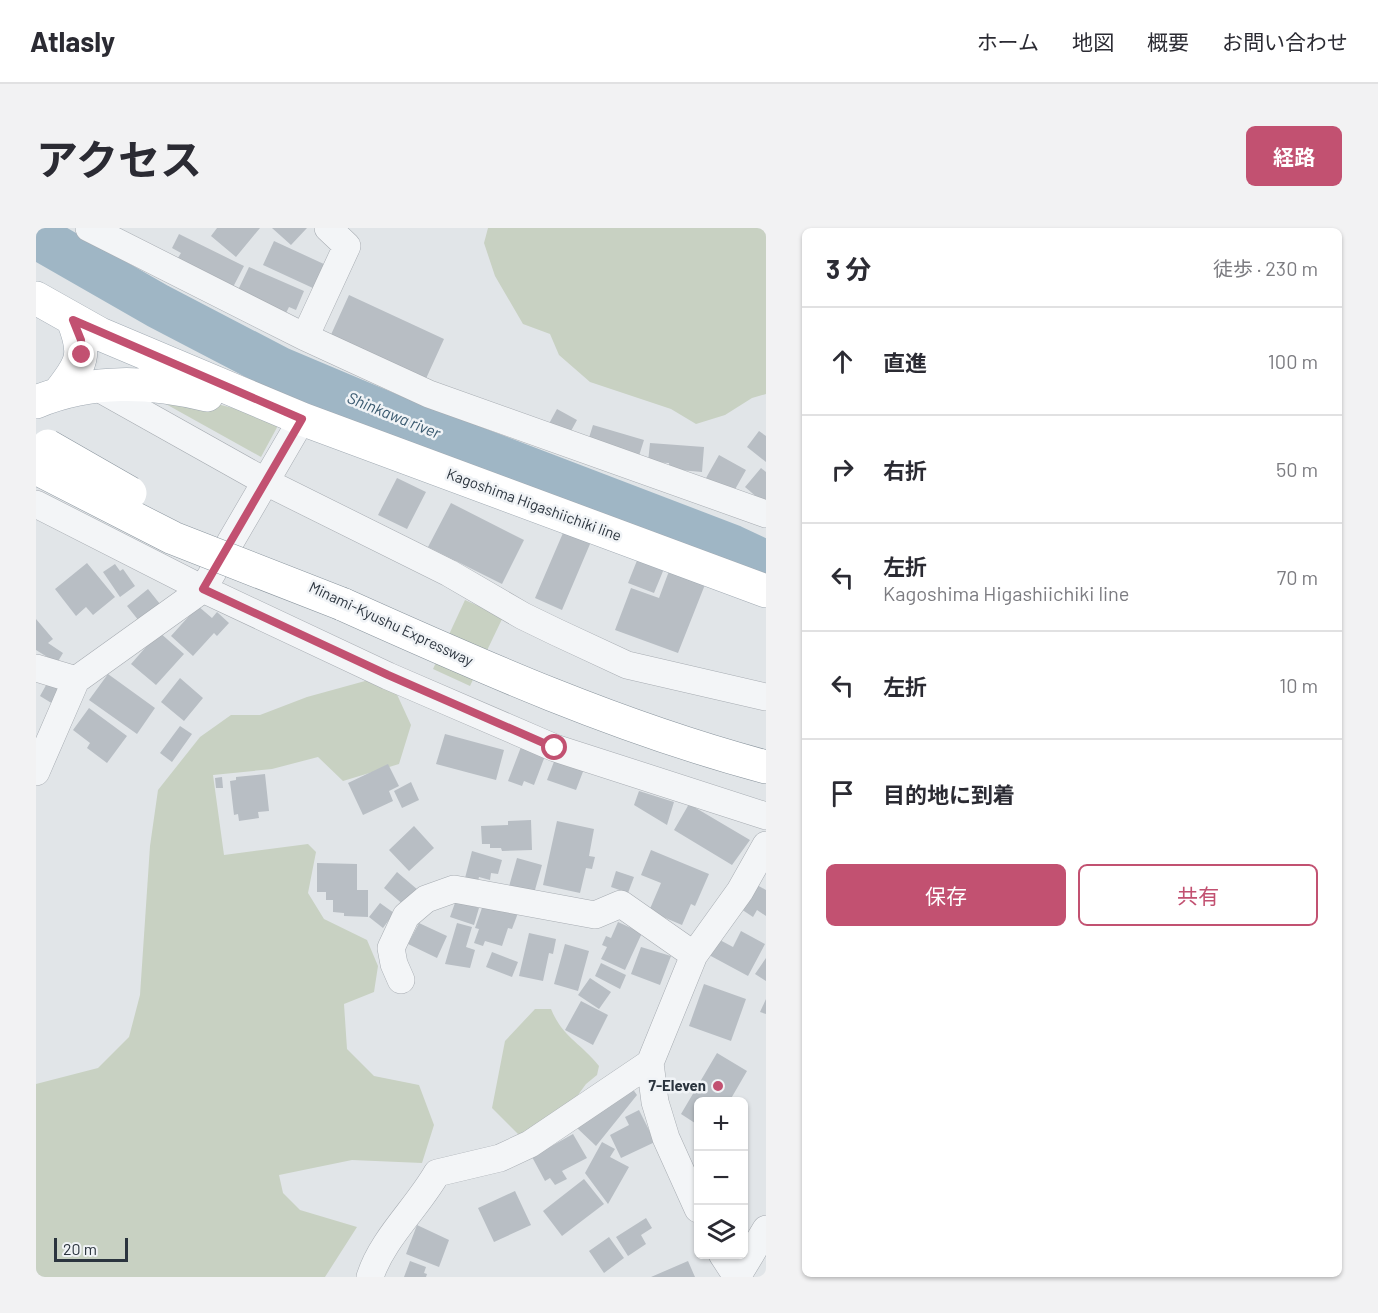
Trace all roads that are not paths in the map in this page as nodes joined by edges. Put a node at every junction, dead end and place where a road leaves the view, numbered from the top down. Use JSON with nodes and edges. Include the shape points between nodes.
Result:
{"nodes":[{"id":1,"x":89,"y":228,"type":"edge"},
{"id":2,"x":328,"y":228,"type":"edge"},
{"id":3,"x":36,"y":297,"type":"edge"},
{"id":4,"x":73,"y":320,"type":"junction"},
{"id":5,"x":305,"y":337,"type":"junction"},
{"id":6,"x":93,"y":386,"type":"junction"},
{"id":7,"x":47,"y":397,"type":"edge"},
{"id":8,"x":302,"y":419,"type":"junction"},
{"id":9,"x":39,"y":446,"type":"edge"},
{"id":10,"x":266,"y":482,"type":"junction"},
{"id":11,"x":36,"y":504,"type":"edge"},
{"id":12,"x":766,"y":514,"type":"edge"},
{"id":13,"x":203,"y":589,"type":"junction"},
{"id":14,"x":766,"y":591,"type":"edge"},
{"id":15,"x":36,"y":668,"type":"edge"},
{"id":16,"x":76,"y":680,"type":"junction"},
{"id":17,"x":766,"y":697,"type":"edge"},
{"id":18,"x":766,"y":767,"type":"edge"},
{"id":19,"x":36,"y":772,"type":"edge"},
{"id":20,"x":766,"y":816,"type":"edge"},
{"id":21,"x":766,"y":845,"type":"edge"},
{"id":22,"x":693,"y":955,"type":"junction"},
{"id":23,"x":401,"y":980,"type":"dead end"},
{"id":24,"x":650,"y":1063,"type":"junction"},
{"id":25,"x":697,"y":1205,"type":"edge"},
{"id":26,"x":766,"y":1229,"type":"edge"},
{"id":27,"x":725,"y":1259,"type":"edge"},
{"id":28,"x":370,"y":1277,"type":"edge"},
{"id":29,"x":737,"y":1277,"type":"edge"}],
"edges":[{"from":1,"to":5,"type":"street"},
{"from":2,"to":5,"type":"street","via":[[347,246]]},
{"from":3,"to":4,"type":"main road","name":"Kagoshima Higashiichiki line"},
{"from":4,"to":7,"type":"main road","via":[[82,355],[75,373]]},
{"from":4,"to":8,"type":"main road","name":"Kagoshima Higashiichiki line"},
{"from":5,"to":12,"type":"street","via":[[429,394]]},
{"from":6,"to":7,"type":"main road","name":"Kagoshima Higashiichiki line"},
{"from":6,"to":8,"type":"main road","name":"Kagoshima Higashiichiki line","via":[[136,383],[175,387]]},
{"from":6,"to":10,"type":"street"},
{"from":8,"to":10,"type":"street"},
{"from":8,"to":14,"type":"main road","name":"Kagoshima Higashiichiki line"},
{"from":9,"to":18,"type":"main road","name":"Minami-Kyushu Expressway","bridge":true,"via":[[173,538],[342,604],[581,706],[707,752]]},
{"from":10,"to":13,"type":"street"},
{"from":10,"to":17,"type":"street","via":[[448,573],[523,616],[627,665]]},
{"from":11,"to":13,"type":"street"},
{"from":13,"to":16,"type":"street"},
{"from":13,"to":20,"type":"street","via":[[555,748]]},
{"from":15,"to":16,"type":"street"},
{"from":16,"to":19,"type":"street"},
{"from":21,"to":22,"type":"street","via":[[740,891]]},
{"from":22,"to":23,"type":"street","via":[[621,904],[595,915],[454,889],[426,899],[406,916],[391,948]]},
{"from":22,"to":24,"type":"street"},
{"from":24,"to":25,"type":"street","via":[[655,1102],[666,1138]]},
{"from":24,"to":28,"type":"street","via":[[530,1144],[500,1158],[437,1173],[383,1251]]},
{"from":26,"to":29,"type":"street"},
{"from":27,"to":29,"type":"street"}]}
